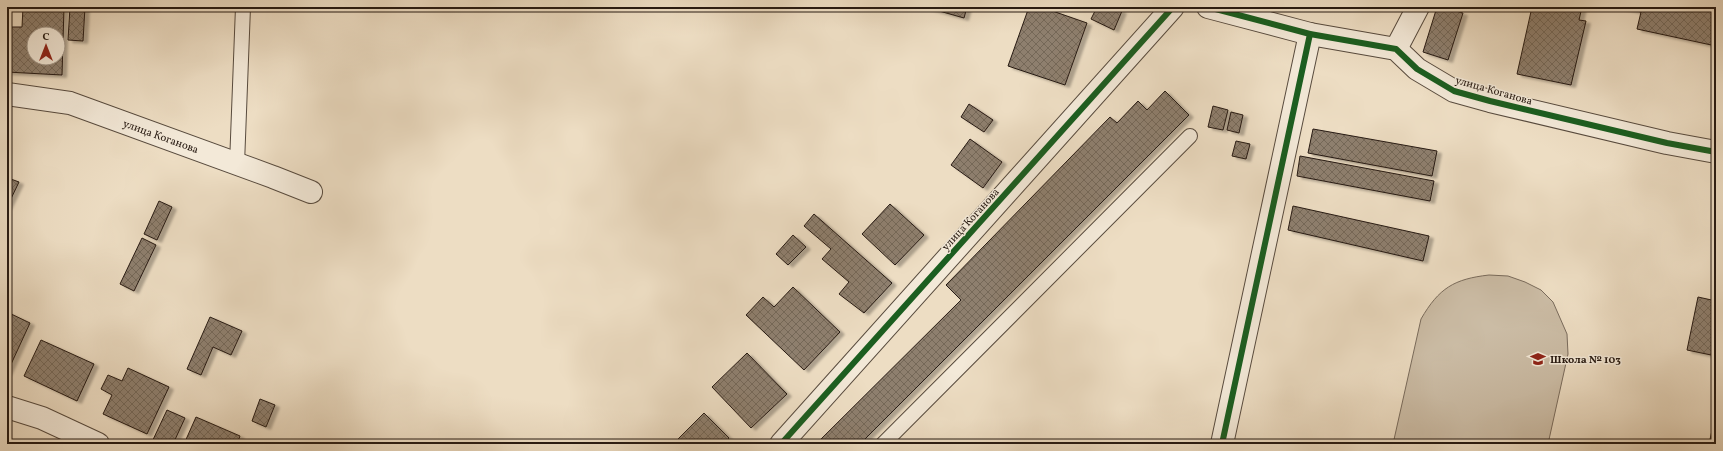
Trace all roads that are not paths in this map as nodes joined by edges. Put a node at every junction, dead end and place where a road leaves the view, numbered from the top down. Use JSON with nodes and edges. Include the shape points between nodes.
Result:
{"nodes":[{"id":1,"x":242,"y":7,"type":"edge"},
{"id":2,"x":1173,"y":7,"type":"edge"},
{"id":3,"x":1208,"y":7,"type":"edge"},
{"id":4,"x":1418,"y":7,"type":"edge"},
{"id":5,"x":1310,"y":34,"type":"junction"},
{"id":6,"x":1396,"y":49,"type":"junction"},
{"id":7,"x":7,"y":94,"type":"edge"},
{"id":8,"x":1190,"y":136,"type":"dead end"},
{"id":9,"x":1716,"y":152,"type":"edge"},
{"id":10,"x":237,"y":164,"type":"junction"},
{"id":11,"x":311,"y":192,"type":"dead end"},
{"id":12,"x":7,"y":407,"type":"edge"},
{"id":13,"x":98,"y":444,"type":"edge"},
{"id":14,"x":781,"y":444,"type":"edge"},
{"id":15,"x":883,"y":444,"type":"edge"},
{"id":16,"x":1222,"y":444,"type":"edge"}],
"edges":[{"from":1,"to":10,"type":"lane"},
{"from":2,"to":14,"type":"street","name":"улица Коганова"},
{"from":3,"to":5,"type":"street"},
{"from":4,"to":6,"type":"street"},
{"from":5,"to":6,"type":"street"},
{"from":5,"to":16,"type":"street"},
{"from":6,"to":9,"type":"street","name":"улица Коганова","via":[[1417,69],[1454,91]]},
{"from":7,"to":10,"type":"street","name":"улица Коганова","via":[[70,103]]},
{"from":8,"to":15,"type":"lane"},
{"from":10,"to":11,"type":"street","name":"улица Коганова"},
{"from":12,"to":13,"type":"street","via":[[42,418]]}]}
